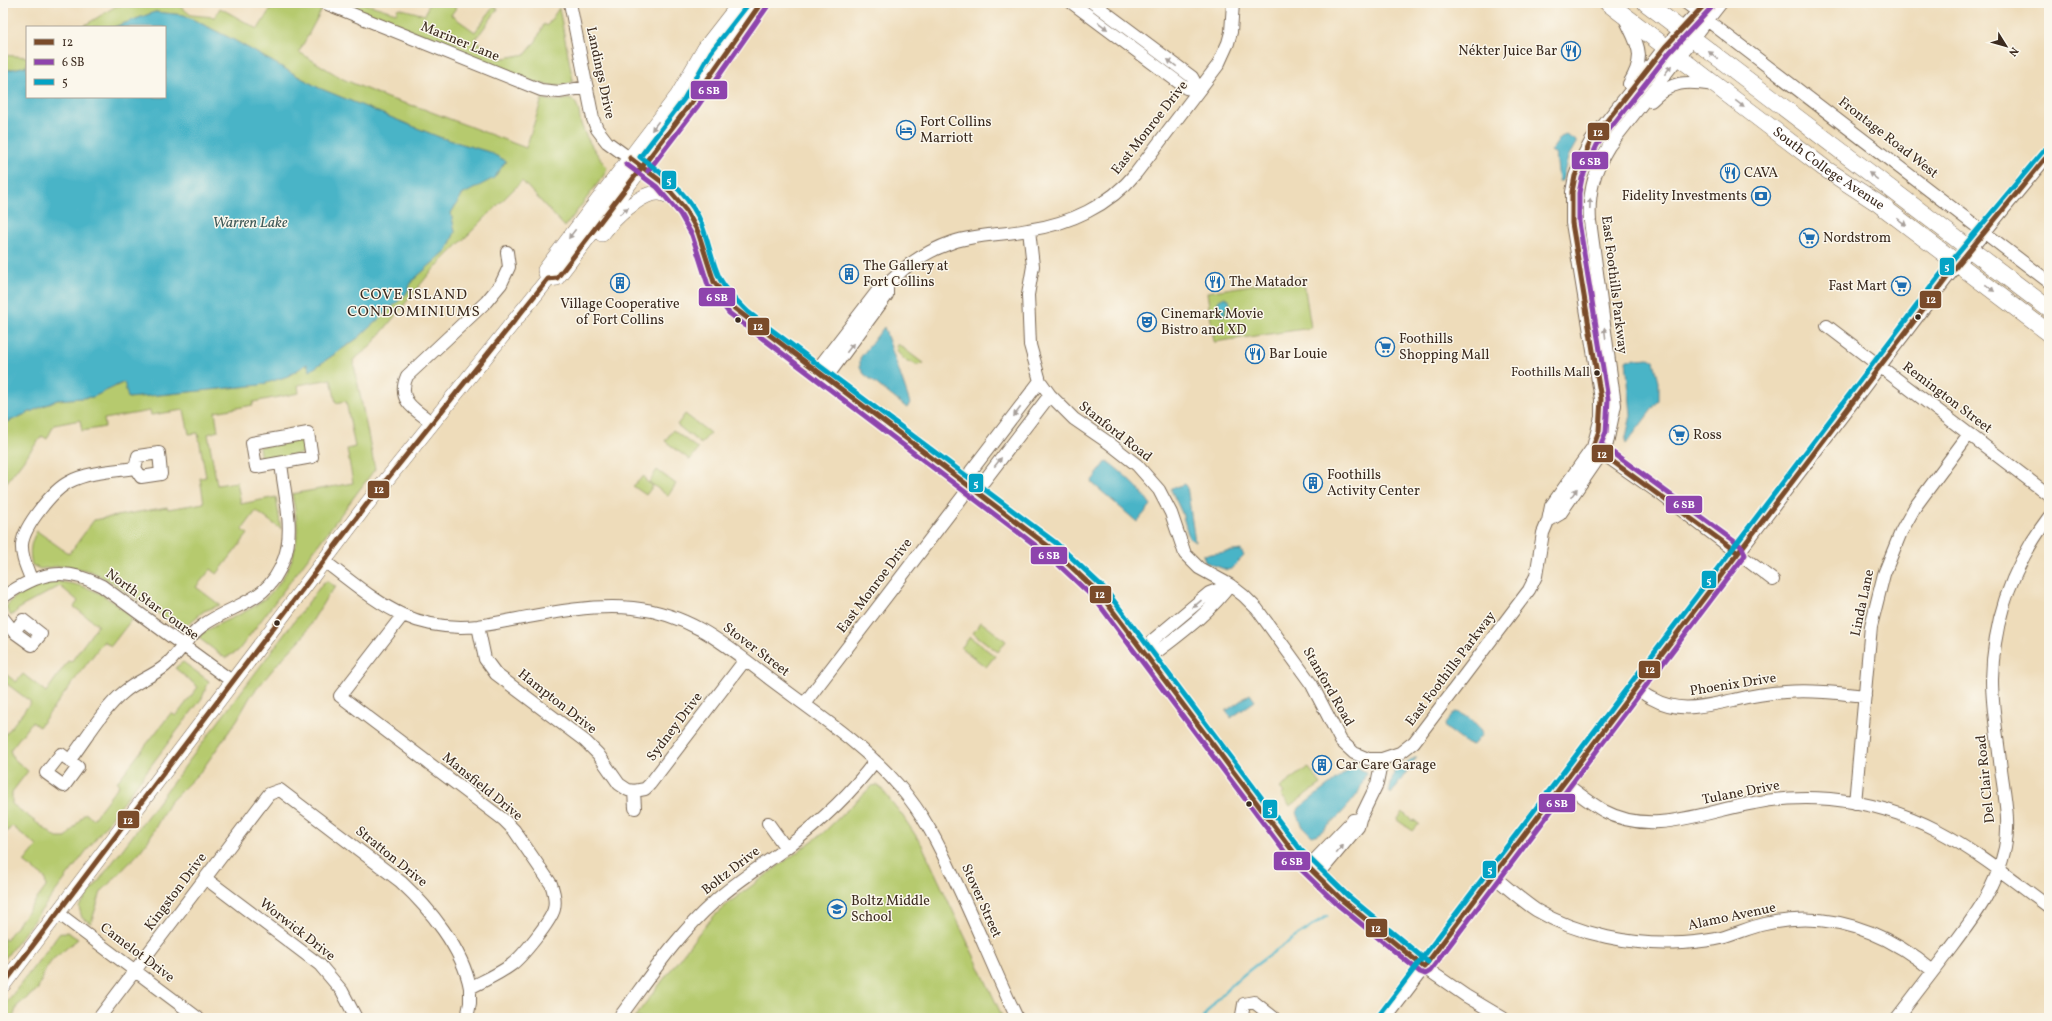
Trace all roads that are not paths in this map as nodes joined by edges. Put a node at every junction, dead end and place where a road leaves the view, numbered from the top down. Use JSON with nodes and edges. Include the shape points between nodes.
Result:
{"nodes":[{"id":1,"x":325,"y":3,"type":"edge"},
{"id":2,"x":570,"y":3,"type":"edge"},
{"id":3,"x":761,"y":3,"type":"edge"},
{"id":4,"x":1072,"y":3,"type":"edge"},
{"id":5,"x":1093,"y":3,"type":"edge"},
{"id":6,"x":1233,"y":3,"type":"edge"},
{"id":7,"x":1608,"y":3,"type":"edge"},
{"id":8,"x":1646,"y":3,"type":"edge"},
{"id":9,"x":1686,"y":3,"type":"edge"},
{"id":10,"x":1720,"y":3,"type":"edge"},
{"id":11,"x":738,"y":5,"type":"edge"},
{"id":12,"x":1702,"y":7,"type":"edge"},
{"id":13,"x":753,"y":9,"type":"edge"},
{"id":14,"x":1623,"y":15,"type":"junction"},
{"id":15,"x":1707,"y":20,"type":"junction"},
{"id":16,"x":1687,"y":34,"type":"junction"},
{"id":17,"x":1665,"y":47,"type":"junction"},
{"id":18,"x":1678,"y":57,"type":"junction"},
{"id":19,"x":720,"y":59,"type":"junction"},
{"id":20,"x":1716,"y":86,"type":"junction"},
{"id":21,"x":587,"y":87,"type":"junction"},
{"id":22,"x":1200,"y":90,"type":"junction"},
{"id":23,"x":1625,"y":98,"type":"junction"},
{"id":24,"x":1633,"y":116,"type":"junction"},
{"id":25,"x":2049,"y":154,"type":"edge"},
{"id":26,"x":636,"y":162,"type":"junction"},
{"id":27,"x":680,"y":203,"type":"junction"},
{"id":28,"x":1029,"y":230,"type":"junction"},
{"id":29,"x":1985,"y":232,"type":"junction"},
{"id":30,"x":1971,"y":250,"type":"junction"},
{"id":31,"x":508,"y":252,"type":"dead end"},
{"id":32,"x":1959,"y":264,"type":"junction"},
{"id":33,"x":553,"y":278,"type":"junction"},
{"id":34,"x":2049,"y":282,"type":"edge"},
{"id":35,"x":2049,"y":309,"type":"edge"},
{"id":36,"x":1827,"y":326,"type":"dead end"},
{"id":37,"x":2049,"y":333,"type":"edge"},
{"id":38,"x":1881,"y":366,"type":"junction"},
{"id":39,"x":821,"y":375,"type":"junction"},
{"id":40,"x":1040,"y":381,"type":"junction"},
{"id":41,"x":1050,"y":395,"type":"junction"},
{"id":42,"x":433,"y":423,"type":"junction"},
{"id":43,"x":1969,"y":434,"type":"junction"},
{"id":44,"x":1598,"y":450,"type":"junction"},
{"id":45,"x":281,"y":463,"type":"junction"},
{"id":46,"x":135,"y":468,"type":"dead end"},
{"id":47,"x":970,"y":487,"type":"junction"},
{"id":48,"x":2049,"y":495,"type":"edge"},
{"id":49,"x":2049,"y":517,"type":"edge"},
{"id":50,"x":1738,"y":553,"type":"junction"},
{"id":51,"x":324,"y":561,"type":"junction"},
{"id":52,"x":31,"y":579,"type":"junction"},
{"id":53,"x":1773,"y":580,"type":"dead end"},
{"id":54,"x":1230,"y":585,"type":"junction"},
{"id":55,"x":3,"y":597,"type":"edge"},
{"id":56,"x":402,"y":616,"type":"junction"},
{"id":57,"x":3,"y":618,"type":"edge"},
{"id":58,"x":478,"y":626,"type":"junction"},
{"id":59,"x":14,"y":632,"type":"dead end"},
{"id":60,"x":182,"y":646,"type":"junction"},
{"id":61,"x":1146,"y":654,"type":"junction"},
{"id":62,"x":745,"y":660,"type":"junction"},
{"id":63,"x":233,"y":682,"type":"junction"},
{"id":64,"x":1637,"y":686,"type":"junction"},
{"id":65,"x":1865,"y":696,"type":"junction"},
{"id":66,"x":804,"y":704,"type":"junction"},
{"id":67,"x":1382,"y":759,"type":"junction"},
{"id":68,"x":69,"y":761,"type":"dead end"},
{"id":69,"x":875,"y":762,"type":"junction"},
{"id":70,"x":1564,"y":783,"type":"junction"},
{"id":71,"x":280,"y":790,"type":"joint"},
{"id":72,"x":634,"y":791,"type":"junction"},
{"id":73,"x":1855,"y":802,"type":"junction"},
{"id":74,"x":635,"y":808,"type":"dead end"},
{"id":75,"x":1360,"y":819,"type":"junction"},
{"id":76,"x":768,"y":823,"type":"dead end"},
{"id":77,"x":786,"y":848,"type":"junction"},
{"id":78,"x":1308,"y":867,"type":"junction"},
{"id":79,"x":1999,"y":870,"type":"junction"},
{"id":80,"x":1317,"y":876,"type":"junction"},
{"id":81,"x":1493,"y":876,"type":"junction"},
{"id":82,"x":205,"y":878,"type":"junction"},
{"id":83,"x":2049,"y":907,"type":"edge"},
{"id":84,"x":58,"y":912,"type":"junction"},
{"id":85,"x":1424,"y":967,"type":"junction"},
{"id":86,"x":135,"y":970,"type":"junction"},
{"id":87,"x":1933,"y":970,"type":"junction"},
{"id":88,"x":3,"y":985,"type":"edge"},
{"id":89,"x":470,"y":988,"type":"junction"},
{"id":90,"x":99,"y":1018,"type":"edge"},
{"id":91,"x":198,"y":1018,"type":"edge"},
{"id":92,"x":356,"y":1018,"type":"edge"},
{"id":93,"x":467,"y":1018,"type":"edge"},
{"id":94,"x":619,"y":1018,"type":"edge"},
{"id":95,"x":1017,"y":1018,"type":"edge"},
{"id":96,"x":1245,"y":1018,"type":"edge"},
{"id":97,"x":1274,"y":1018,"type":"edge"},
{"id":98,"x":1386,"y":1018,"type":"edge"},
{"id":99,"x":1503,"y":1018,"type":"edge"},
{"id":100,"x":1897,"y":1018,"type":"edge"}],
"edges":[{"from":1,"to":21,"type":"street","name":"Mariner Lane","via":[[541,90],[559,92]]},
{"from":2,"to":21,"type":"street","name":"Landings Drive"},
{"from":3,"to":13,"type":"main road"},
{"from":4,"to":22,"type":"street","one_way":true,"via":[[1186,88]]},
{"from":22,"to":5,"type":"street","one_way":true,"via":[[1192,77]]},
{"from":6,"to":22,"type":"street","name":"East Monroe Drive","via":[[1228,42],[1218,65]]},
{"from":7,"to":14,"type":"highway","name":"South College Avenue"},
{"from":8,"to":16,"type":"highway","name":"South College Avenue"},
{"from":9,"to":12,"type":"street"},
{"from":10,"to":15,"type":"street"},
{"from":11,"to":19,"type":"street","via":[[739,22],[720,48]]},
{"from":11,"to":26,"type":"main road","one_way":true,"via":[[705,48]]},
{"from":12,"to":16,"type":"street"},
{"from":13,"to":19,"type":"main road"},
{"from":14,"to":17,"type":"highway","name":"South College Avenue"},
{"from":14,"to":23,"type":"street","via":[[1638,45],[1639,59]]},
{"from":15,"to":16,"type":"street"},
{"from":15,"to":29,"type":"street","name":"Frontage Road West"},
{"from":16,"to":17,"type":"street","name":"East Foothills Parkway"},
{"from":16,"to":18,"type":"street","name":"East Foothills Parkway"},
{"from":30,"to":16,"type":"highway","name":"South College Avenue","one_way":true},
{"from":17,"to":18,"type":"highway","name":"South College Avenue"},
{"from":17,"to":23,"type":"street","name":"East Foothills Parkway"},
{"from":18,"to":20,"type":"highway","name":"South College Avenue"},
{"from":24,"to":18,"type":"street","name":"East Foothills Parkway","one_way":true},
{"from":19,"to":26,"type":"main road","via":[[691,103]]},
{"from":20,"to":24,"type":"street","via":[[1694,82],[1674,84],[1657,96],[1644,110]]},
{"from":20,"to":32,"type":"highway","name":"South College Avenue","one_way":true,"via":[[1824,168],[1879,204]]},
{"from":21,"to":26,"type":"street","name":"Landings Drive","via":[[597,129],[607,142]]},
{"from":22,"to":28,"type":"street","name":"East Monroe Drive","via":[[1121,189],[1080,216]]},
{"from":23,"to":44,"type":"street","name":"East Foothills Parkway","via":[[1586,149],[1575,176],[1572,192],[1572,223],[1601,399]]},
{"from":44,"to":24,"type":"street","name":"East Foothills Parkway","one_way":true,"via":[[1607,443],[1615,405],[1590,221],[1590,194],[1602,157]]},
{"from":25,"to":29,"type":"street"},
{"from":26,"to":27,"type":"street","via":[[662,182]]},
{"from":26,"to":33,"type":"main road"},
{"from":33,"to":27,"type":"main road","one_way":true,"via":[[567,276],[610,224],[645,196],[662,193]]},
{"from":27,"to":39,"type":"street","via":[[698,232],[714,282],[727,300],[744,317]]},
{"from":28,"to":39,"type":"street","name":"East Monroe Drive","via":[[972,238],[941,247],[910,264],[879,289]]},
{"from":28,"to":40,"type":"street","name":"Stanford Road","via":[[1033,266],[1027,319],[1030,345]]},
{"from":29,"to":30,"type":"street"},
{"from":29,"to":34,"type":"street","name":"Frontage Road West"},
{"from":30,"to":32,"type":"street"},
{"from":30,"to":35,"type":"highway","name":"South College Avenue"},
{"from":31,"to":42,"type":"street","via":[[509,267],[501,284],[486,302],[407,376],[405,398],[412,407]]},
{"from":32,"to":37,"type":"highway","name":"South College Avenue","one_way":true},
{"from":32,"to":38,"type":"street"},
{"from":33,"to":42,"type":"main road"},
{"from":36,"to":38,"type":"street","name":"Remington Street"},
{"from":38,"to":43,"type":"street","name":"Remington Street"},
{"from":38,"to":50,"type":"street"},
{"from":39,"to":47,"type":"street"},
{"from":40,"to":41,"type":"street","name":"Stanford Road"},
{"from":40,"to":47,"type":"street","name":"East Monroe Drive","one_way":true,"via":[[971,471]]},
{"from":47,"to":41,"type":"street","name":"East Monroe Drive","one_way":true,"via":[[984,481]]},
{"from":41,"to":54,"type":"street","name":"Stanford Road","via":[[1074,420],[1120,452],[1147,476],[1165,499],[1184,554],[1199,568]]},
{"from":42,"to":51,"type":"main road"},
{"from":43,"to":48,"type":"street","name":"Remington Street"},
{"from":43,"to":65,"type":"street","name":"Linda Lane","via":[[1915,507],[1892,553],[1877,596],[1871,626]]},
{"from":44,"to":50,"type":"street"},
{"from":44,"to":67,"type":"street","name":"East Foothills Parkway","via":[[1551,506],[1543,533],[1536,576],[1529,590],[1414,742],[1400,753]]},
{"from":45,"to":45,"type":"street","via":[[256,467],[252,443],[308,433],[312,457]]},
{"from":45,"to":60,"type":"street","via":[[288,540],[284,560],[278,572],[263,592],[252,601],[214,618]]},
{"from":46,"to":52,"type":"street","via":[[78,478],[61,486],[24,536],[23,555]]},
{"from":47,"to":61,"type":"street","via":[[1056,553],[1100,594]]},
{"from":47,"to":66,"type":"street","name":"East Monroe Drive"},
{"from":49,"to":79,"type":"street","name":"Del Clair Road","via":[[2030,543],[2018,567],[1996,631],[1992,687],[2006,816],[2005,848]]},
{"from":50,"to":53,"type":"street"},
{"from":50,"to":64,"type":"street"},
{"from":51,"to":56,"type":"street","name":"Stover Street","via":[[380,603]]},
{"from":51,"to":63,"type":"main road"},
{"from":52,"to":55,"type":"street","name":"North Star Course"},
{"from":52,"to":60,"type":"street","name":"North Star Course","via":[[64,573],[89,579]]},
{"from":54,"to":61,"type":"street","via":[[1209,593]]},
{"from":54,"to":67,"type":"street","name":"Stanford Road","via":[[1257,609],[1296,659],[1342,741],[1354,753],[1368,759]]},
{"from":56,"to":58,"type":"street","name":"Stover Street","via":[[449,628]]},
{"from":56,"to":89,"type":"street","name":"Mansfield Drive","via":[[340,696],[504,820],[514,830],[551,884],[554,893],[551,917],[523,954],[509,967]]},
{"from":57,"to":59,"type":"street"},
{"from":58,"to":62,"type":"street","name":"Stover Street","via":[[575,611],[634,608],[688,622],[724,643]]},
{"from":58,"to":72,"type":"street","name":"Hampton Drive","via":[[482,651],[490,667],[585,741],[598,754],[619,784]]},
{"from":60,"to":63,"type":"street","name":"North Star Course"},
{"from":60,"to":68,"type":"street","via":[[165,666],[133,685],[114,701]]},
{"from":61,"to":78,"type":"street","via":[[1264,816]]},
{"from":62,"to":66,"type":"street","name":"Stover Street"},
{"from":62,"to":72,"type":"street","name":"Sydney Drive","via":[[650,784],[645,789]]},
{"from":63,"to":84,"type":"main road"},
{"from":64,"to":65,"type":"street","name":"Phoenix Drive","via":[[1656,701],[1676,708],[1689,709],[1784,692],[1813,691]]},
{"from":64,"to":70,"type":"street"},
{"from":65,"to":73,"type":"street","name":"Linda Lane"},
{"from":66,"to":69,"type":"street","name":"Stover Street"},
{"from":67,"to":75,"type":"street","via":[[1377,784]]},
{"from":69,"to":77,"type":"street","name":"Boltz Drive","via":[[843,799]]},
{"from":69,"to":95,"type":"street","name":"Stover Street","via":[[908,796],[934,837]]},
{"from":70,"to":73,"type":"street","name":"Tulane Drive","via":[[1604,811],[1652,822],[1689,819],[1726,808],[1780,800],[1829,799]]},
{"from":70,"to":81,"type":"street"},
{"from":71,"to":82,"type":"street","name":"Kingston Drive","via":[[269,794]]},
{"from":71,"to":89,"type":"street","name":"Stratton Drive","via":[[414,894],[457,951]]},
{"from":72,"to":74,"type":"street"},
{"from":73,"to":79,"type":"street","name":"Tulane Drive","via":[[1885,809],[1924,823],[1961,843]]},
{"from":75,"to":78,"type":"street","via":[[1352,820]]},
{"from":80,"to":75,"type":"street","one_way":true,"via":[[1358,827]]},
{"from":76,"to":77,"type":"street"},
{"from":77,"to":94,"type":"street","name":"Boltz Drive","via":[[738,882],[696,919]]},
{"from":78,"to":80,"type":"street"},
{"from":79,"to":83,"type":"street","name":"Tulane Drive"},
{"from":79,"to":87,"type":"street","name":"Del Clair Road","via":[[1978,912]]},
{"from":80,"to":85,"type":"street","via":[[1342,900]]},
{"from":81,"to":85,"type":"street"},
{"from":81,"to":87,"type":"street","name":"Alamo Avenue","via":[[1548,916],[1616,938],[1653,943],[1682,943],[1720,938],[1772,922],[1831,922],[1851,925],[1888,939]]},
{"from":82,"to":86,"type":"street","name":"Kingston Drive"},
{"from":82,"to":92,"type":"street","name":"Worwick Drive","via":[[320,965],[342,991]]},
{"from":84,"to":86,"type":"street","name":"Camelot Drive"},
{"from":84,"to":88,"type":"main road"},
{"from":85,"to":98,"type":"street"},
{"from":85,"to":99,"type":"street","via":[[1471,1000]]},
{"from":86,"to":90,"type":"street","name":"Kingston Drive"},
{"from":86,"to":91,"type":"street","name":"Camelot Drive"},
{"from":87,"to":100,"type":"street","name":"Del Clair Road"},
{"from":89,"to":93,"type":"street"},
{"from":96,"to":97,"type":"street","via":[[1242,1016],[1244,1004],[1254,1002]]}]}
